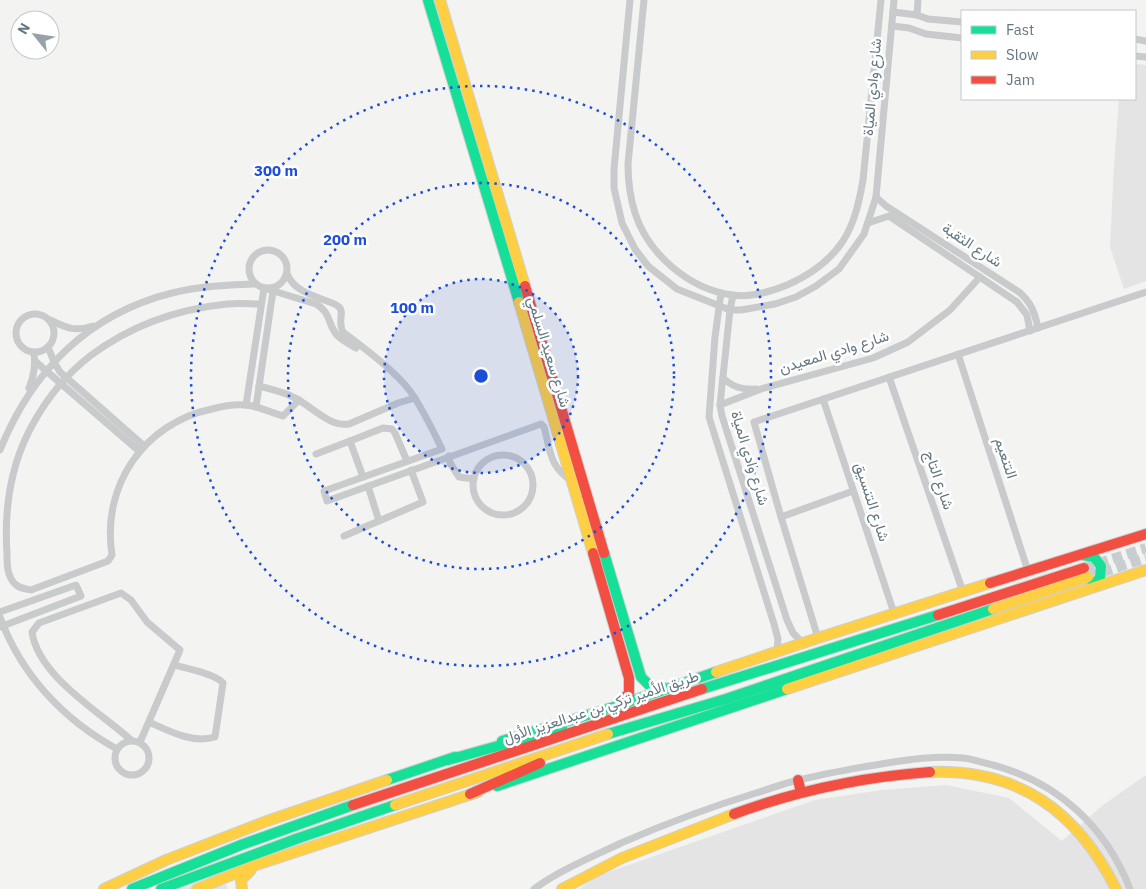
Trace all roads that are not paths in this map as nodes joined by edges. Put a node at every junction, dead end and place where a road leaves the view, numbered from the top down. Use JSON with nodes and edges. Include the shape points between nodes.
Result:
{"nodes":[{"id":1,"x":428,"y":0,"type":"edge"},
{"id":2,"x":630,"y":0,"type":"edge"},
{"id":3,"x":644,"y":0,"type":"edge"},
{"id":4,"x":881,"y":0,"type":"edge"},
{"id":5,"x":894,"y":0,"type":"edge"},
{"id":6,"x":918,"y":0,"type":"edge"},
{"id":7,"x":441,"y":2,"type":"edge"},
{"id":8,"x":893,"y":12,"type":"junction"},
{"id":9,"x":920,"y":16,"type":"junction"},
{"id":10,"x":961,"y":22,"type":"edge"},
{"id":11,"x":892,"y":26,"type":"junction"},
{"id":12,"x":920,"y":32,"type":"junction"},
{"id":13,"x":961,"y":38,"type":"edge"},
{"id":14,"x":876,"y":197,"type":"junction"},
{"id":15,"x":868,"y":223,"type":"junction"},
{"id":16,"x":287,"y":274,"type":"junction"},
{"id":17,"x":980,"y":277,"type":"junction"},
{"id":18,"x":255,"y":284,"type":"junction"},
{"id":19,"x":268,"y":289,"type":"junction"},
{"id":20,"x":1146,"y":292,"type":"edge"},
{"id":21,"x":721,"y":293,"type":"junction"},
{"id":22,"x":733,"y":295,"type":"junction"},
{"id":23,"x":261,"y":304,"type":"junction"},
{"id":24,"x":719,"y":306,"type":"junction"},
{"id":25,"x":730,"y":310,"type":"junction"},
{"id":26,"x":50,"y":320,"type":"junction"},
{"id":27,"x":103,"y":322,"type":"junction"},
{"id":28,"x":1034,"y":330,"type":"junction"},
{"id":29,"x":715,"y":337,"type":"junction"},
{"id":30,"x":726,"y":339,"type":"junction"},
{"id":31,"x":48,"y":347,"type":"junction"},
{"id":32,"x":34,"y":352,"type":"junction"},
{"id":33,"x":958,"y":354,"type":"junction"},
{"id":34,"x":374,"y":358,"type":"junction"},
{"id":35,"x":36,"y":362,"type":"junction"},
{"id":36,"x":54,"y":362,"type":"junction"},
{"id":37,"x":45,"y":372,"type":"junction"},
{"id":38,"x":889,"y":377,"type":"junction"},
{"id":39,"x":67,"y":378,"type":"junction"},
{"id":40,"x":723,"y":378,"type":"junction"},
{"id":41,"x":60,"y":385,"type":"junction"},
{"id":42,"x":259,"y":386,"type":"junction"},
{"id":43,"x":761,"y":389,"type":"junction"},
{"id":44,"x":414,"y":398,"type":"junction"},
{"id":45,"x":823,"y":399,"type":"junction"},
{"id":46,"x":299,"y":400,"type":"junction"},
{"id":47,"x":22,"y":403,"type":"junction"},
{"id":48,"x":246,"y":405,"type":"junction"},
{"id":49,"x":720,"y":405,"type":"junction"},
{"id":50,"x":256,"y":407,"type":"junction"},
{"id":51,"x":350,"y":441,"type":"junction"},
{"id":52,"x":144,"y":446,"type":"junction"},
{"id":53,"x":0,"y":450,"type":"edge"},
{"id":54,"x":138,"y":452,"type":"junction"},
{"id":55,"x":316,"y":454,"type":"dead end"},
{"id":56,"x":449,"y":456,"type":"junction"},
{"id":57,"x":407,"y":461,"type":"junction"},
{"id":58,"x":410,"y":470,"type":"junction"},
{"id":59,"x":363,"y":477,"type":"junction"},
{"id":60,"x":474,"y":479,"type":"junction"},
{"id":61,"x":743,"y":481,"type":"junction"},
{"id":62,"x":573,"y":482,"type":"junction"},
{"id":63,"x":730,"y":484,"type":"junction"},
{"id":64,"x":368,"y":486,"type":"junction"},
{"id":65,"x":854,"y":491,"type":"junction"},
{"id":66,"x":747,"y":496,"type":"junction"},
{"id":67,"x":734,"y":500,"type":"junction"},
{"id":68,"x":781,"y":517,"type":"junction"},
{"id":69,"x":379,"y":521,"type":"junction"},
{"id":70,"x":1146,"y":534,"type":"edge"},
{"id":71,"x":344,"y":536,"type":"dead end"},
{"id":72,"x":1077,"y":557,"type":"junction"},
{"id":73,"x":1146,"y":570,"type":"edge"},
{"id":74,"x":1028,"y":571,"type":"junction"},
{"id":75,"x":775,"y":583,"type":"junction"},
{"id":76,"x":762,"y":587,"type":"junction"},
{"id":77,"x":1084,"y":590,"type":"junction"},
{"id":78,"x":963,"y":592,"type":"junction"},
{"id":79,"x":0,"y":612,"type":"edge"},
{"id":80,"x":894,"y":613,"type":"junction"},
{"id":81,"x":0,"y":617,"type":"edge"},
{"id":82,"x":787,"y":620,"type":"junction"},
{"id":83,"x":774,"y":624,"type":"junction"},
{"id":84,"x":2,"y":626,"type":"edge"},
{"id":85,"x":818,"y":638,"type":"junction"},
{"id":86,"x":803,"y":643,"type":"junction"},
{"id":87,"x":777,"y":652,"type":"junction"},
{"id":88,"x":174,"y":665,"type":"junction"},
{"id":89,"x":638,"y":669,"type":"junction"},
{"id":90,"x":628,"y":673,"type":"junction"},
{"id":91,"x":673,"y":687,"type":"junction"},
{"id":92,"x":614,"y":707,"type":"junction"},
{"id":93,"x":639,"y":710,"type":"junction"},
{"id":94,"x":149,"y":722,"type":"junction"},
{"id":95,"x":627,"y":728,"type":"junction"},
{"id":96,"x":131,"y":740,"type":"junction"},
{"id":97,"x":140,"y":742,"type":"junction"},
{"id":98,"x":117,"y":750,"type":"junction"},
{"id":99,"x":448,"y":760,"type":"junction"},
{"id":100,"x":798,"y":780,"type":"junction"},
{"id":101,"x":801,"y":792,"type":"junction"},
{"id":102,"x":470,"y":794,"type":"junction"},
{"id":103,"x":256,"y":865,"type":"junction"},
{"id":104,"x":104,"y":889,"type":"edge"},
{"id":105,"x":132,"y":889,"type":"edge"},
{"id":106,"x":161,"y":889,"type":"edge"},
{"id":107,"x":197,"y":889,"type":"edge"},
{"id":108,"x":242,"y":889,"type":"edge"},
{"id":109,"x":534,"y":889,"type":"edge"},
{"id":110,"x":562,"y":889,"type":"edge"},
{"id":111,"x":1116,"y":889,"type":"edge"},
{"id":112,"x":1130,"y":889,"type":"edge"}],
"edges":[{"from":1,"to":62,"type":"main road","name":"شارع سعيد السلمي"},
{"from":2,"to":24,"type":"street","via":[[614,169],[614,188],[622,223],[648,266],[677,289]]},
{"from":3,"to":21,"type":"street","name":"شارع وادي المياة","via":[[628,190],[635,215],[647,239],[667,263],[687,279]]},
{"from":4,"to":22,"type":"street","name":"شارع وادي المياة","via":[[863,180],[851,227],[834,253],[808,275],[771,291]]},
{"from":5,"to":8,"type":"street","name":"شارع وادي المياة"},
{"from":6,"to":9,"type":"street"},
{"from":7,"to":89,"type":"main road","name":"شارع سعيد السلمي"},
{"from":8,"to":9,"type":"street"},
{"from":8,"to":11,"type":"street","name":"شارع وادي المياة"},
{"from":9,"to":10,"type":"street"},
{"from":9,"to":12,"type":"street"},
{"from":11,"to":12,"type":"street"},
{"from":11,"to":14,"type":"street","name":"شارع وادي المياة"},
{"from":12,"to":13,"type":"street"},
{"from":14,"to":15,"type":"street","name":"شارع وادي المياة"},
{"from":14,"to":28,"type":"street","name":"شارع الثقبة","via":[[1019,292],[1034,312]]},
{"from":15,"to":17,"type":"street","name":"شارع الثقبة","via":[[889,216]]},
{"from":15,"to":25,"type":"street","name":"شارع وادي المياة","via":[[839,269],[816,286],[774,304]]},
{"from":16,"to":18,"type":"street","via":[[284,258],[275,251],[263,250],[253,257],[248,268]]},
{"from":16,"to":19,"type":"street","via":[[280,285]]},
{"from":16,"to":34,"type":"street","via":[[296,288],[341,308],[343,332]]},
{"from":17,"to":28,"type":"street","name":"شارع الثقبة","via":[[1022,307]]},
{"from":17,"to":43,"type":"street","name":"شارع وادي المعيدن","via":[[950,310],[908,342],[873,358]]},
{"from":18,"to":19,"type":"street"},
{"from":18,"to":27,"type":"street","via":[[173,292],[137,304]]},
{"from":19,"to":23,"type":"street"},
{"from":19,"to":34,"type":"street","via":[[321,307],[341,339]]},
{"from":19,"to":42,"type":"street"},
{"from":20,"to":28,"type":"street"},
{"from":21,"to":22,"type":"street","name":"شارع وادي المياة"},
{"from":21,"to":24,"type":"street","name":"شارع وادي المياة"},
{"from":22,"to":25,"type":"street"},
{"from":23,"to":39,"type":"street","via":[[229,304],[186,310],[152,321],[116,339]]},
{"from":23,"to":48,"type":"street"},
{"from":24,"to":25,"type":"street"},
{"from":24,"to":29,"type":"street","name":"شارع وادي المياة"},
{"from":25,"to":30,"type":"street","name":"شارع وادي المياة"},
{"from":26,"to":27,"type":"street","via":[[73,330]]},
{"from":26,"to":31,"type":"street","via":[[54,338]]},
{"from":26,"to":32,"type":"street","via":[[39,314],[30,314],[18,323],[15,330],[18,343]]},
{"from":27,"to":36,"type":"street"},
{"from":28,"to":33,"type":"street"},
{"from":29,"to":30,"type":"street"},
{"from":29,"to":63,"type":"street","name":"شارع وادي المياة","via":[[708,417]]},
{"from":30,"to":40,"type":"street","name":"شارع وادي المياة"},
{"from":31,"to":32,"type":"street"},
{"from":31,"to":36,"type":"street"},
{"from":32,"to":35,"type":"street"},
{"from":33,"to":38,"type":"street"},
{"from":33,"to":74,"type":"street","name":"التنعيم"},
{"from":34,"to":44,"type":"street"},
{"from":35,"to":37,"type":"street"},
{"from":35,"to":47,"type":"street","via":[[33,379]]},
{"from":36,"to":37,"type":"street"},
{"from":36,"to":39,"type":"street"},
{"from":37,"to":41,"type":"street"},
{"from":37,"to":47,"type":"street"},
{"from":38,"to":45,"type":"street"},
{"from":38,"to":78,"type":"street","name":"شارع التاج"},
{"from":39,"to":41,"type":"street"},
{"from":39,"to":52,"type":"street"},
{"from":40,"to":43,"type":"street","via":[[743,390]]},
{"from":40,"to":49,"type":"street","name":"شارع وادي المياة"},
{"from":41,"to":54,"type":"street"},
{"from":41,"to":54,"type":"street","via":[[33,424],[12,482],[6,513],[6,545],[8,572],[14,583],[31,590],[108,561],[112,555],[112,512],[126,470]]},
{"from":42,"to":46,"type":"street"},
{"from":42,"to":50,"type":"street"},
{"from":43,"to":49,"type":"street"},
{"from":44,"to":46,"type":"street","via":[[342,425]]},
{"from":44,"to":57,"type":"street","via":[[442,449]]},
{"from":45,"to":65,"type":"street","name":"شارع التنسيق"},
{"from":45,"to":68,"type":"street","via":[[754,422]]},
{"from":46,"to":50,"type":"street","via":[[283,416]]},
{"from":47,"to":53,"type":"street"},
{"from":48,"to":50,"type":"street"},
{"from":48,"to":52,"type":"street","via":[[198,412],[170,424]]},
{"from":49,"to":61,"type":"street","name":"شارع وادي المياة"},
{"from":51,"to":55,"type":"street"},
{"from":51,"to":57,"type":"street","via":[[383,428],[392,429]]},
{"from":51,"to":59,"type":"street"},
{"from":52,"to":54,"type":"street"},
{"from":56,"to":58,"type":"street"},
{"from":56,"to":60,"type":"street","via":[[459,477]]},
{"from":56,"to":62,"type":"street","via":[[541,424],[553,463],[560,474]]},
{"from":57,"to":59,"type":"street"},
{"from":58,"to":64,"type":"street"},
{"from":58,"to":69,"type":"street","via":[[423,502]]},
{"from":59,"to":64,"type":"street","via":[[324,491],[327,501]]},
{"from":60,"to":60,"type":"street","via":[[478,502],[493,514],[513,514],[522,509],[532,492],[531,472],[518,458],[508,455],[489,458],[481,464]]},
{"from":61,"to":63,"type":"street","via":[[737,486]]},
{"from":61,"to":66,"type":"street","name":"شارع وادي المياة"},
{"from":62,"to":90,"type":"main road","name":"شارع سعيد السلمي"},
{"from":63,"to":67,"type":"street","name":"شارع وادي المياة"},
{"from":64,"to":69,"type":"street"},
{"from":65,"to":68,"type":"street"},
{"from":65,"to":80,"type":"street","name":"شارع التنسيق"},
{"from":66,"to":67,"type":"street"},
{"from":66,"to":75,"type":"street","name":"شارع وادي المياة"},
{"from":67,"to":76,"type":"street","name":"شارع وادي المياة"},
{"from":68,"to":85,"type":"street"},
{"from":69,"to":71,"type":"street"},
{"from":70,"to":72,"type":"main road"},
{"from":72,"to":74,"type":"main road"},
{"from":72,"to":77,"type":"main road","via":[[1094,557],[1101,566],[1099,582]]},
{"from":73,"to":77,"type":"main road"},
{"from":74,"to":78,"type":"main road"},
{"from":75,"to":76,"type":"street","via":[[770,588]]},
{"from":75,"to":82,"type":"street","name":"شارع وادي المياة"},
{"from":76,"to":83,"type":"street","name":"شارع وادي المياة"},
{"from":77,"to":102,"type":"main road"},
{"from":78,"to":80,"type":"main road"},
{"from":79,"to":84,"type":"street","via":[[76,585],[81,596]]},
{"from":80,"to":85,"type":"main road"},
{"from":81,"to":84,"type":"street"},
{"from":82,"to":83,"type":"street","via":[[781,626]]},
{"from":82,"to":86,"type":"street","name":"شارع وادي المياة"},
{"from":83,"to":87,"type":"street","name":"شارع وادي المياة"},
{"from":84,"to":98,"type":"street","via":[[23,664],[48,697],[94,736]]},
{"from":85,"to":86,"type":"main road"},
{"from":86,"to":87,"type":"main road"},
{"from":87,"to":91,"type":"main road"},
{"from":88,"to":94,"type":"street"},
{"from":88,"to":94,"type":"street","via":[[213,676],[223,683],[215,737],[192,738]]},
{"from":88,"to":96,"type":"street","via":[[180,650],[147,622],[131,600],[121,593],[40,623],[32,632],[38,651],[66,687]]},
{"from":89,"to":90,"type":"main road","via":[[635,681]]},
{"from":89,"to":91,"type":"main road","name":"شارع سعيد السلمي","via":[[646,685]]},
{"from":90,"to":92,"type":"main road","name":"شارع سعيد السلمي","via":[[630,692]]},
{"from":91,"to":92,"type":"main road"},
{"from":92,"to":99,"type":"main road"},
{"from":93,"to":95,"type":"main road","name":"طريق الأمير تركي بن عبدالعزيز الأول","via":[[1086,572],[726,699]]},
{"from":93,"to":99,"type":"main road"},
{"from":93,"to":105,"type":"main road","name":"طريق الأمير تركي بن عبدالعزيز الأول","via":[[271,834]]},
{"from":94,"to":97,"type":"street"},
{"from":95,"to":102,"type":"main road"},
{"from":95,"to":106,"type":"main road","name":"طريق الأمير تركي بن عبدالعزيز الأول","via":[[296,839]]},
{"from":96,"to":97,"type":"street"},
{"from":96,"to":98,"type":"street"},
{"from":97,"to":98,"type":"street","via":[[146,747],[149,757],[146,768],[137,774],[126,773],[117,766]]},
{"from":99,"to":104,"type":"main road","via":[[267,821],[166,860]]},
{"from":100,"to":101,"type":"main road"},
{"from":100,"to":109,"type":"street","via":[[660,826],[576,864]]},
{"from":100,"to":112,"type":"street","via":[[879,764],[941,758],[965,758],[1004,768],[1036,782],[1078,810],[1106,842]]},
{"from":101,"to":110,"type":"main road","via":[[655,843]]},
{"from":101,"to":111,"type":"main road","via":[[937,771],[1000,779],[1034,796],[1071,824],[1097,853]]},
{"from":102,"to":103,"type":"main road"},
{"from":103,"to":107,"type":"main road"},
{"from":103,"to":108,"type":"main road","via":[[241,880]]}]}
